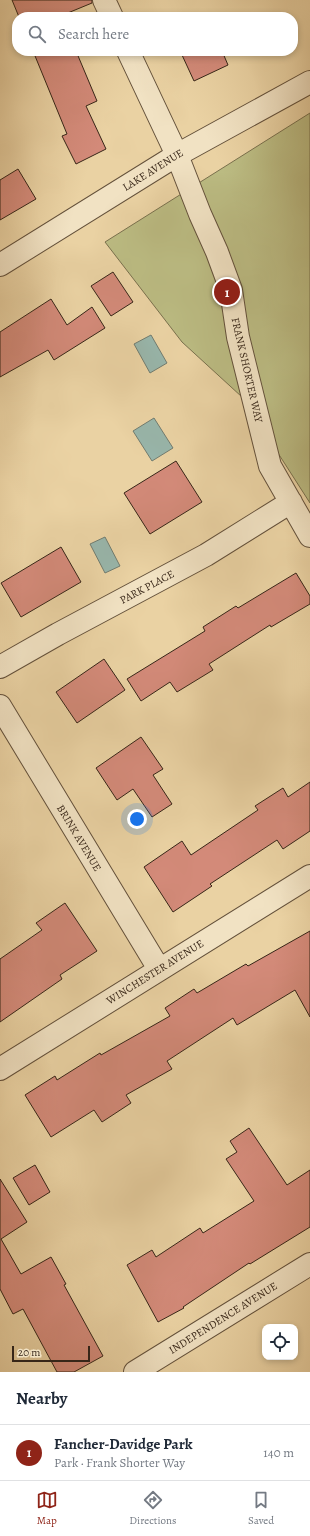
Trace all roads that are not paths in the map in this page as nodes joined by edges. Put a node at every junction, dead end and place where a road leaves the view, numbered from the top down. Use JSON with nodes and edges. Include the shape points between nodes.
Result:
{"nodes":[{"id":1,"x":104,"y":0,"type":"edge"},
{"id":2,"x":110,"y":12,"type":"edge"},
{"id":3,"x":130,"y":56,"type":"edge"},
{"id":4,"x":310,"y":82,"type":"edge"},
{"id":5,"x":177,"y":155,"type":"junction"},
{"id":6,"x":0,"y":265,"type":"edge"},
{"id":7,"x":291,"y":502,"type":"junction"},
{"id":8,"x":310,"y":536,"type":"edge"},
{"id":9,"x":0,"y":667,"type":"edge"},
{"id":10,"x":0,"y":706,"type":"edge"},
{"id":11,"x":310,"y":876,"type":"edge"},
{"id":12,"x":159,"y":969,"type":"junction"},
{"id":13,"x":0,"y":1069,"type":"edge"},
{"id":14,"x":310,"y":1264,"type":"edge"},
{"id":15,"x":135,"y":1372,"type":"edge"}],
"edges":[{"from":1,"to":2,"type":"street"},
{"from":3,"to":5,"type":"street","name":"FRANK SHORTER WAY"},
{"from":4,"to":5,"type":"street","name":"LAKE AVENUE"},
{"from":5,"to":6,"type":"street","name":"LAKE AVENUE"},
{"from":5,"to":7,"type":"street","name":"FRANK SHORTER WAY","via":[[231,290],[238,337],[270,466]]},
{"from":7,"to":8,"type":"street","name":"FRANK SHORTER WAY"},
{"from":7,"to":9,"type":"street","name":"PARK PLACE","via":[[206,556]]},
{"from":10,"to":12,"type":"street","name":"BRINK AVENUE"},
{"from":11,"to":12,"type":"street","name":"WINCHESTER AVENUE"},
{"from":12,"to":13,"type":"street","name":"WINCHESTER AVENUE"},
{"from":14,"to":15,"type":"street","name":"INDEPENDENCE AVENUE"}]}
